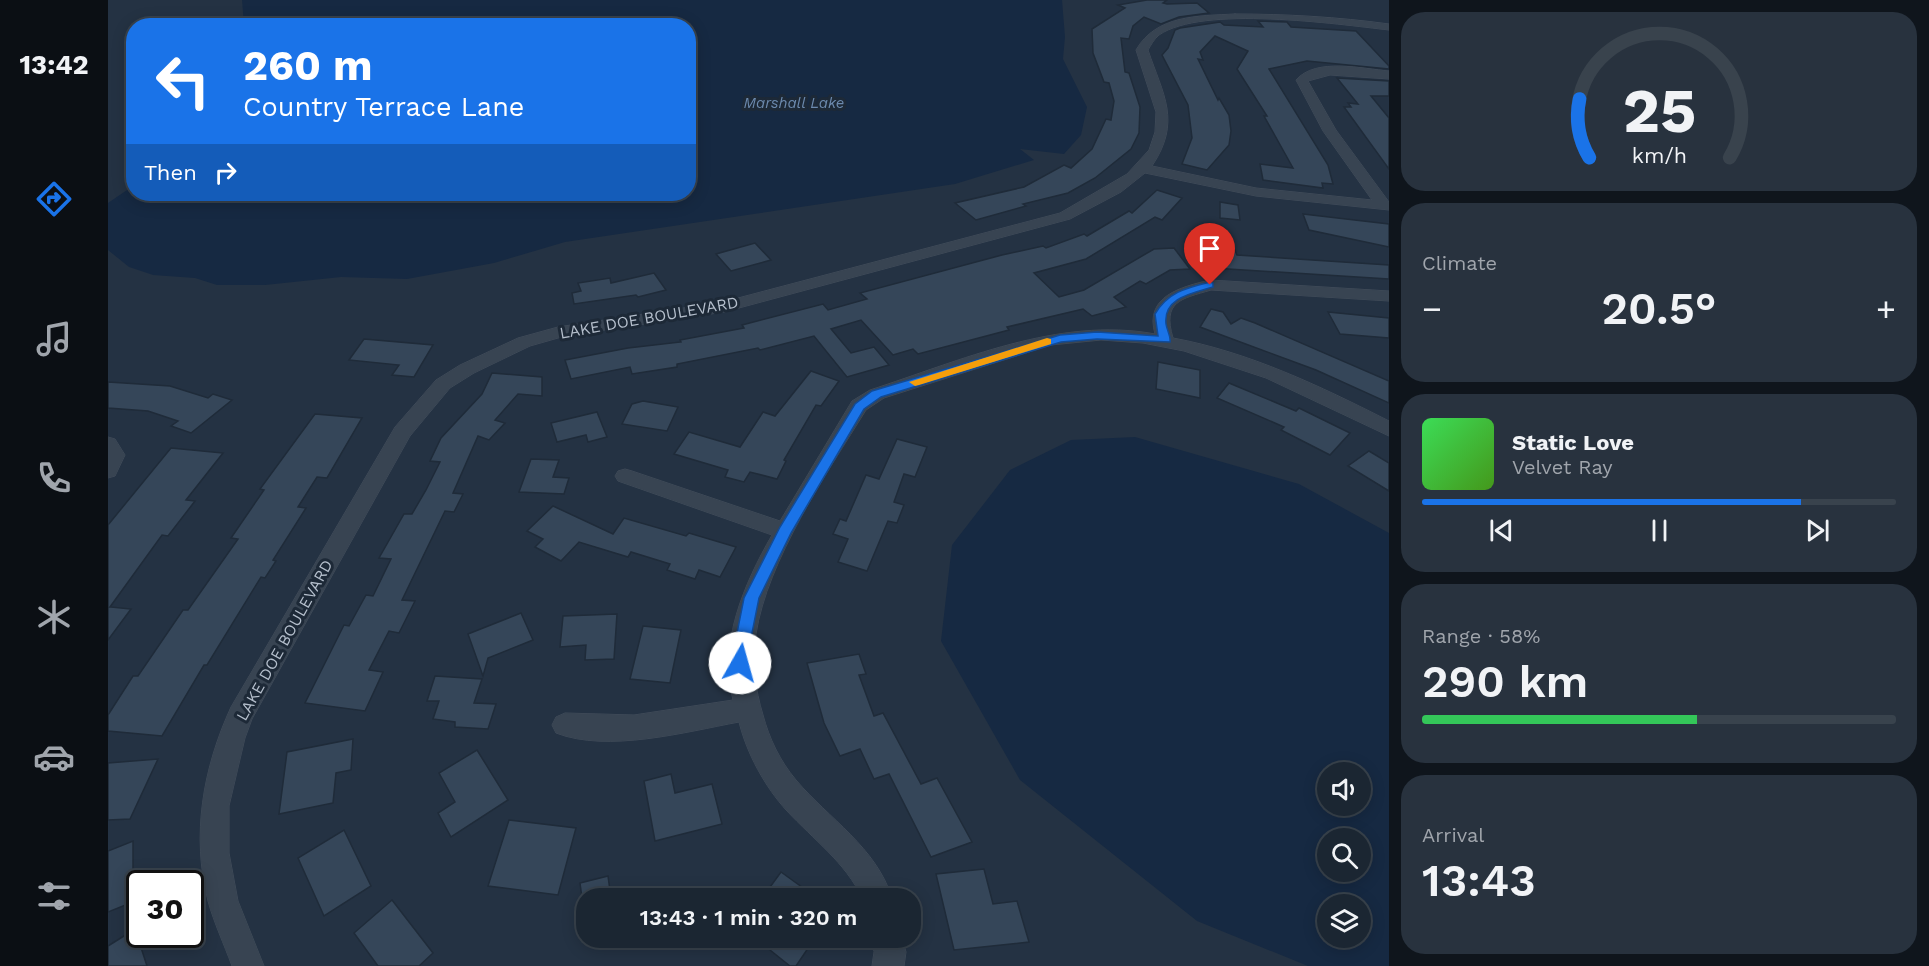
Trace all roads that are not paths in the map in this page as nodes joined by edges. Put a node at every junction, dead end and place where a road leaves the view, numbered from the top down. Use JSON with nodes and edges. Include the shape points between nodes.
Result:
{"nodes":[{"id":1,"x":1389,"y":27,"type":"edge"},
{"id":2,"x":1389,"y":75,"type":"edge"},
{"id":3,"x":1143,"y":168,"type":"junction"},
{"id":4,"x":1387,"y":206,"type":"edge"},
{"id":5,"x":1389,"y":296,"type":"edge"},
{"id":6,"x":1166,"y":340,"type":"junction"},
{"id":7,"x":1389,"y":429,"type":"edge"},
{"id":8,"x":108,"y":444,"type":"edge"},
{"id":9,"x":108,"y":471,"type":"edge"},
{"id":10,"x":625,"y":476,"type":"dead end"},
{"id":11,"x":785,"y":531,"type":"junction"},
{"id":12,"x":747,"y":709,"type":"junction"},
{"id":13,"x":565,"y":725,"type":"dead end"},
{"id":14,"x":874,"y":888,"type":"edge"},
{"id":15,"x":889,"y":948,"type":"edge"},
{"id":16,"x":248,"y":966,"type":"edge"},
{"id":17,"x":888,"y":966,"type":"edge"}],
"edges":[{"from":1,"to":3,"type":"street","name":"LAKE DOE BOULEVARD","via":[[1222,18],[1185,22],[1157,31],[1142,50],[1162,109],[1163,125],[1155,154]]},
{"from":2,"to":4,"type":"street","via":[[1322,71],[1302,80],[1330,131]]},
{"from":3,"to":4,"type":"street","via":[[1256,192]]},
{"from":3,"to":16,"type":"street","name":"LAKE DOE BOULEVARD","via":[[1115,190],[1065,216],[724,307],[534,339],[492,355],[443,384],[402,432],[240,715],[225,755],[214,798],[213,849],[223,901]]},
{"from":5,"to":6,"type":"street","via":[[1210,285],[1167,302],[1161,314]]},
{"from":6,"to":7,"type":"street","via":[[1259,370]]},
{"from":6,"to":11,"type":"street","via":[[1060,338],[877,394],[860,406]]},
{"from":8,"to":9,"type":"street","via":[[115,454]]},
{"from":10,"to":11,"type":"street"},
{"from":11,"to":12,"type":"street","via":[[751,598],[745,623],[740,663]]},
{"from":12,"to":13,"type":"street","via":[[642,728],[600,730]]},
{"from":12,"to":14,"type":"street","via":[[761,748],[784,786],[852,855]]},
{"from":15,"to":17,"type":"street"}]}
